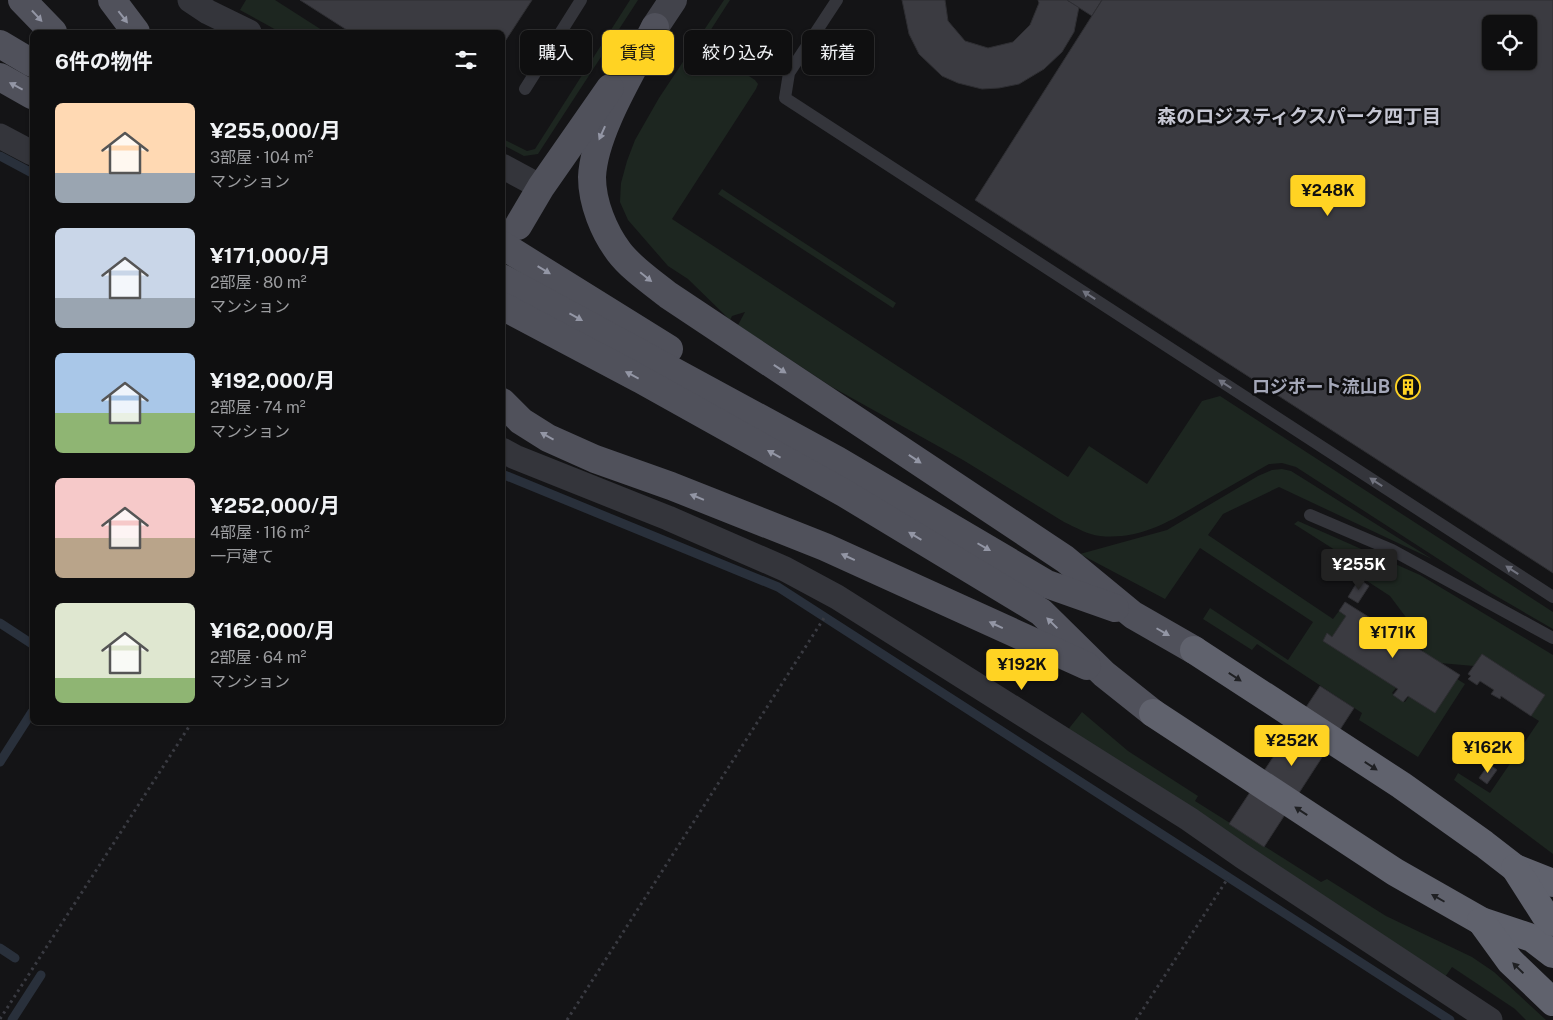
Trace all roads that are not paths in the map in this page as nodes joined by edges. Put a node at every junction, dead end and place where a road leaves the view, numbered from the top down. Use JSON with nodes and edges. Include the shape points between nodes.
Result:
{"nodes":[{"id":1,"x":22,"y":0,"type":"edge"},
{"id":2,"x":112,"y":0,"type":"edge"},
{"id":3,"x":190,"y":0,"type":"edge"},
{"id":4,"x":581,"y":0,"type":"edge"},
{"id":5,"x":673,"y":0,"type":"edge"},
{"id":6,"x":837,"y":0,"type":"edge"},
{"id":7,"x":655,"y":27,"type":"junction"},
{"id":8,"x":51,"y":30,"type":"edge"},
{"id":9,"x":134,"y":30,"type":"edge"},
{"id":10,"x":245,"y":30,"type":"edge"},
{"id":11,"x":0,"y":44,"type":"edge"},
{"id":12,"x":30,"y":62,"type":"edge"},
{"id":13,"x":0,"y":77,"type":"edge"},
{"id":14,"x":525,"y":89,"type":"dead end"},
{"id":15,"x":30,"y":94,"type":"edge"},
{"id":16,"x":0,"y":136,"type":"edge"},
{"id":17,"x":30,"y":152,"type":"edge"},
{"id":18,"x":505,"y":168,"type":"edge"},
{"id":19,"x":541,"y":187,"type":"junction"},
{"id":20,"x":510,"y":235,"type":"edge"},
{"id":21,"x":505,"y":280,"type":"edge"},
{"id":22,"x":505,"y":308,"type":"edge"},
{"id":23,"x":505,"y":405,"type":"edge"},
{"id":24,"x":505,"y":452,"type":"edge"},
{"id":25,"x":837,"y":460,"type":"junction"},
{"id":26,"x":1310,"y":515,"type":"dead end"},
{"id":27,"x":1553,"y":597,"type":"edge"},
{"id":28,"x":1133,"y":615,"type":"junction"},
{"id":29,"x":1553,"y":638,"type":"edge"},
{"id":30,"x":1194,"y":650,"type":"joint"},
{"id":31,"x":1104,"y":674,"type":"junction"},
{"id":32,"x":1153,"y":713,"type":"joint"},
{"id":33,"x":1515,"y":868,"type":"junction"},
{"id":34,"x":1553,"y":884,"type":"edge"},
{"id":35,"x":1481,"y":921,"type":"junction"},
{"id":36,"x":1553,"y":922,"type":"edge"},
{"id":37,"x":1553,"y":954,"type":"edge"},
{"id":38,"x":1553,"y":1002,"type":"edge"},
{"id":39,"x":1490,"y":1020,"type":"edge"}],
"edges":[{"from":1,"to":8,"type":"main road","one_way":true},
{"from":2,"to":9,"type":"main road","one_way":true},
{"from":3,"to":10,"type":"street"},
{"from":4,"to":14,"type":"lane"},
{"from":5,"to":7,"type":"street"},
{"from":27,"to":6,"type":"lane","one_way":true,"via":[[785,98],[789,73]]},
{"from":7,"to":19,"type":"main road"},
{"from":7,"to":28,"type":"main road","one_way":true,"via":[[598,142],[592,178],[596,204],[620,253],[668,295],[1065,559]]},
{"from":11,"to":12,"type":"main road"},
{"from":15,"to":13,"type":"main road","one_way":true},
{"from":16,"to":17,"type":"street"},
{"from":18,"to":19,"type":"street"},
{"from":19,"to":20,"type":"main road"},
{"from":20,"to":25,"type":"main road","one_way":true,"via":[[661,344]]},
{"from":21,"to":25,"type":"main road","one_way":true},
{"from":31,"to":22,"type":"main road","one_way":true,"via":[[1041,612],[844,493]]},
{"from":31,"to":23,"type":"main road","one_way":true,"via":[[825,547],[548,438],[521,421]]},
{"from":24,"to":39,"type":"street","via":[[786,568],[837,597],[1189,819]]},
{"from":25,"to":28,"type":"main road","one_way":true,"via":[[1047,584]]},
{"from":26,"to":29,"type":"lane","via":[[1392,550]]},
{"from":28,"to":30,"type":"main road","one_way":true},
{"from":30,"to":33,"type":"highway","one_way":true,"via":[[1401,785]]},
{"from":31,"to":32,"type":"main road"},
{"from":35,"to":32,"type":"highway","one_way":true,"via":[[1396,872]]},
{"from":33,"to":34,"type":"highway"},
{"from":33,"to":36,"type":"highway","via":[[1545,915]]},
{"from":35,"to":37,"type":"highway","via":[[1532,938]]},
{"from":38,"to":35,"type":"highway","one_way":true,"via":[[1510,961]]}]}
